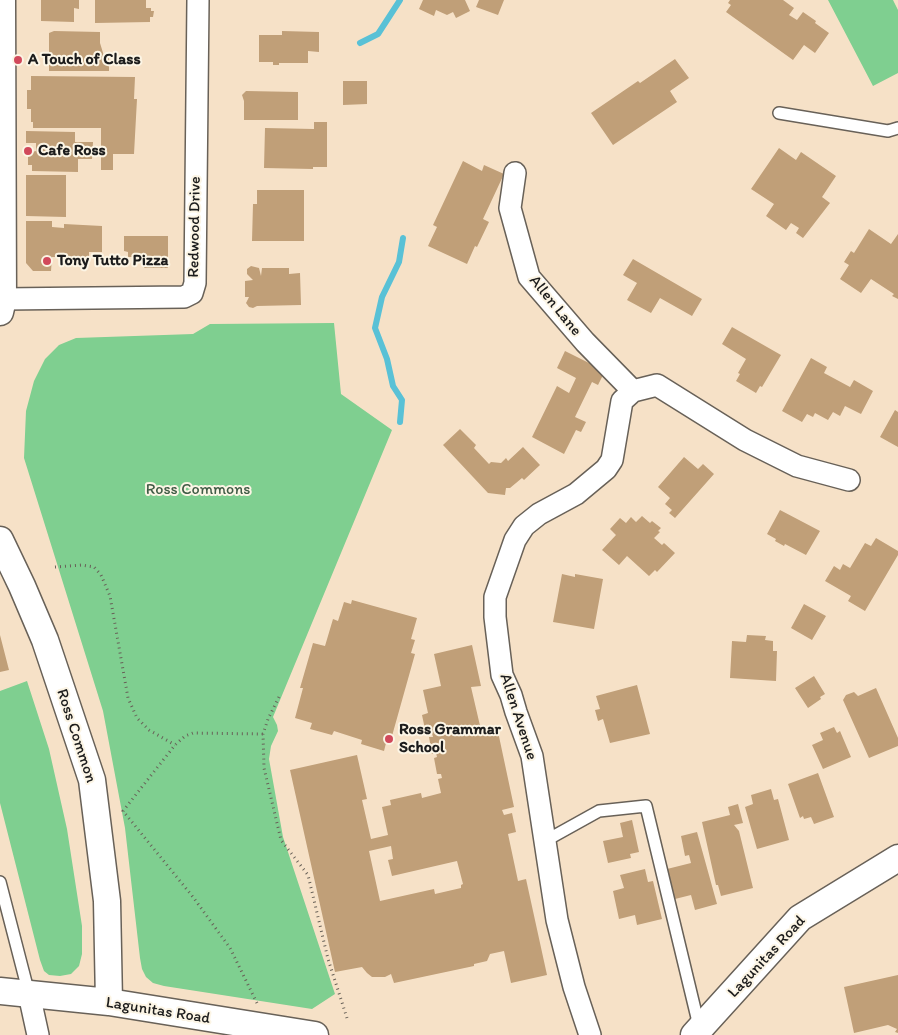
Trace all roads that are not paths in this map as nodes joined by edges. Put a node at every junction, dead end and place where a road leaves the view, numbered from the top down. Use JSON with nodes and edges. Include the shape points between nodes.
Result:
{"nodes":[{"id":1,"x":2,"y":0,"type":"edge"},
{"id":2,"x":198,"y":0,"type":"edge"},
{"id":3,"x":779,"y":112,"type":"dead end"},
{"id":4,"x":898,"y":128,"type":"edge"},
{"id":5,"x":514,"y":173,"type":"dead end"},
{"id":6,"x":2,"y":305,"type":"edge"},
{"id":7,"x":633,"y":391,"type":"junction"},
{"id":8,"x":849,"y":480,"type":"dead end"},
{"id":9,"x":0,"y":540,"type":"edge"},
{"id":10,"x":545,"y":841,"type":"junction"},
{"id":11,"x":898,"y":858,"type":"edge"},
{"id":12,"x":0,"y":882,"type":"edge"},
{"id":13,"x":0,"y":991,"type":"edge"},
{"id":14,"x":29,"y":994,"type":"junction"},
{"id":15,"x":109,"y":1002,"type":"junction"},
{"id":16,"x":697,"y":1033,"type":"edge"},
{"id":17,"x":38,"y":1035,"type":"edge"},
{"id":18,"x":315,"y":1035,"type":"edge"},
{"id":19,"x":590,"y":1035,"type":"edge"}],
"edges":[{"from":1,"to":6,"type":"street"},
{"from":2,"to":6,"type":"street","name":"Redwood Drive","via":[[195,283],[192,293],[184,297]]},
{"from":3,"to":4,"type":"lane","via":[[888,131]]},
{"from":5,"to":7,"type":"street","name":"Allen Lane","via":[[510,208],[529,277]]},
{"from":7,"to":8,"type":"street","via":[[657,385],[797,466]]},
{"from":7,"to":10,"type":"street","name":"Allen Avenue","via":[[622,401],[612,460],[576,494],[524,526],[515,540],[496,597],[495,618],[502,675],[532,756]]},
{"from":9,"to":15,"type":"street","name":"Ross Common","via":[[45,640],[92,780],[107,901]]},
{"from":10,"to":16,"type":"lane","via":[[599,811],[646,806]]},
{"from":10,"to":19,"type":"street","name":"Allen Avenue","via":[[557,920]]},
{"from":11,"to":16,"type":"street","name":"Lagunitas Road","via":[[800,918]]},
{"from":12,"to":14,"type":"lane"},
{"from":13,"to":14,"type":"street","name":"Lagunitas Road"},
{"from":14,"to":15,"type":"street","name":"Lagunitas Road"},
{"from":14,"to":17,"type":"street"},
{"from":15,"to":18,"type":"street","name":"Lagunitas Road"}]}
